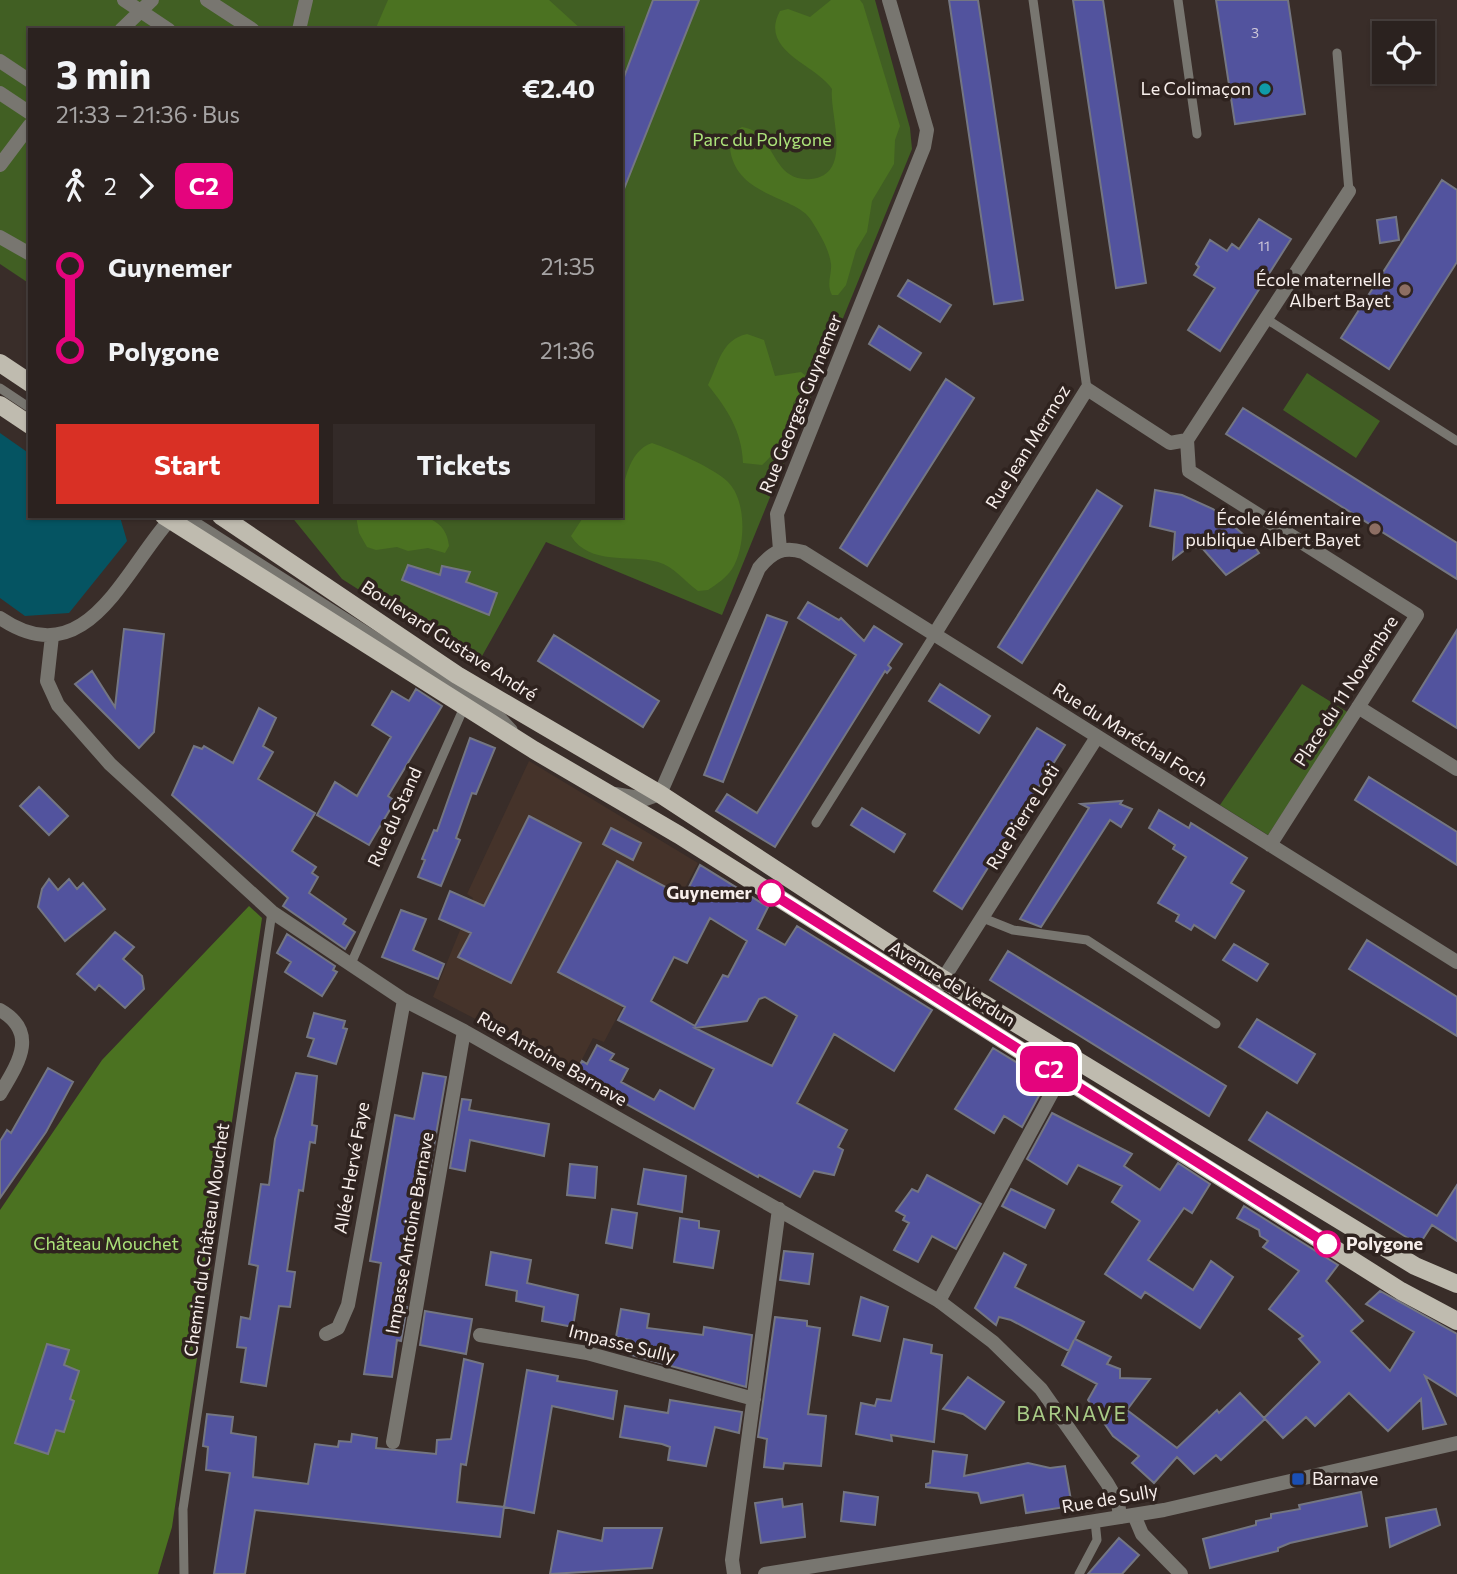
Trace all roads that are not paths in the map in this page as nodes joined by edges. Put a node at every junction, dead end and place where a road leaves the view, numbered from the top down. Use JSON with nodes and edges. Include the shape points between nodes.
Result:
{"nodes":[{"id":1,"x":124,"y":0,"type":"edge"},
{"id":2,"x":152,"y":0,"type":"edge"},
{"id":3,"x":306,"y":0,"type":"edge"},
{"id":4,"x":889,"y":0,"type":"edge"},
{"id":5,"x":1033,"y":0,"type":"edge"},
{"id":6,"x":1178,"y":0,"type":"edge"},
{"id":7,"x":214,"y":2,"type":"edge"},
{"id":8,"x":141,"y":11,"type":"junction"},
{"id":9,"x":123,"y":28,"type":"edge"},
{"id":10,"x":166,"y":28,"type":"edge"},
{"id":11,"x":250,"y":28,"type":"edge"},
{"id":12,"x":299,"y":28,"type":"edge"},
{"id":13,"x":1337,"y":52,"type":"dead end"},
{"id":14,"x":0,"y":61,"type":"edge"},
{"id":15,"x":28,"y":80,"type":"edge"},
{"id":16,"x":0,"y":93,"type":"edge"},
{"id":17,"x":28,"y":112,"type":"edge"},
{"id":18,"x":28,"y":128,"type":"edge"},
{"id":19,"x":1197,"y":134,"type":"dead end"},
{"id":20,"x":0,"y":165,"type":"edge"},
{"id":21,"x":1349,"y":191,"type":"joint"},
{"id":22,"x":0,"y":237,"type":"edge"},
{"id":23,"x":28,"y":253,"type":"edge"},
{"id":24,"x":1268,"y":320,"type":"junction"},
{"id":25,"x":0,"y":363,"type":"edge"},
{"id":26,"x":28,"y":382,"type":"edge"},
{"id":27,"x":0,"y":388,"type":"edge"},
{"id":28,"x":1087,"y":389,"type":"junction"},
{"id":29,"x":0,"y":405,"type":"edge"},
{"id":30,"x":28,"y":407,"type":"edge"},
{"id":31,"x":28,"y":424,"type":"edge"},
{"id":32,"x":1187,"y":440,"type":"junction"},
{"id":33,"x":1457,"y":441,"type":"edge"},
{"id":34,"x":172,"y":518,"type":"edge"},
{"id":35,"x":175,"y":518,"type":"edge"},
{"id":36,"x":215,"y":518,"type":"edge"},
{"id":37,"x":224,"y":518,"type":"edge"},
{"id":38,"x":780,"y":550,"type":"junction"},
{"id":39,"x":271,"y":551,"type":"junction"},
{"id":40,"x":0,"y":618,"type":"edge"},
{"id":41,"x":934,"y":635,"type":"junction"},
{"id":42,"x":52,"y":636,"type":"junction"},
{"id":43,"x":466,"y":694,"type":"junction"},
{"id":44,"x":1358,"y":707,"type":"junction"},
{"id":45,"x":1097,"y":737,"type":"junction"},
{"id":46,"x":1457,"y":769,"type":"edge"},
{"id":47,"x":604,"y":790,"type":"junction"},
{"id":48,"x":660,"y":794,"type":"junction"},
{"id":49,"x":817,"y":823,"type":"dead end"},
{"id":50,"x":1270,"y":845,"type":"junction"},
{"id":51,"x":272,"y":912,"type":"junction"},
{"id":52,"x":983,"y":918,"type":"junction"},
{"id":53,"x":1457,"y":962,"type":"edge"},
{"id":54,"x":350,"y":966,"type":"junction"},
{"id":55,"x":943,"y":979,"type":"junction"},
{"id":56,"x":932,"y":996,"type":"junction"},
{"id":57,"x":404,"y":1000,"type":"junction"},
{"id":58,"x":0,"y":1010,"type":"edge"},
{"id":59,"x":1216,"y":1024,"type":"dead end"},
{"id":60,"x":464,"y":1031,"type":"junction"},
{"id":61,"x":1061,"y":1076,"type":"junction"},
{"id":62,"x":0,"y":1094,"type":"edge"},
{"id":63,"x":779,"y":1209,"type":"junction"},
{"id":64,"x":1457,"y":1284,"type":"edge"},
{"id":65,"x":939,"y":1301,"type":"junction"},
{"id":66,"x":1457,"y":1321,"type":"edge"},
{"id":67,"x":326,"y":1334,"type":"dead end"},
{"id":68,"x":480,"y":1335,"type":"dead end"},
{"id":69,"x":754,"y":1399,"type":"junction"},
{"id":70,"x":393,"y":1442,"type":"dead end"},
{"id":71,"x":1457,"y":1443,"type":"edge"},
{"id":72,"x":1127,"y":1516,"type":"junction"},
{"id":73,"x":1095,"y":1521,"type":"junction"},
{"id":74,"x":184,"y":1574,"type":"edge"},
{"id":75,"x":734,"y":1574,"type":"edge"},
{"id":76,"x":765,"y":1574,"type":"edge"},
{"id":77,"x":1079,"y":1574,"type":"edge"},
{"id":78,"x":1181,"y":1574,"type":"edge"}],
"edges":[{"from":1,"to":8,"type":"street"},
{"from":2,"to":8,"type":"street"},
{"from":3,"to":12,"type":"street"},
{"from":4,"to":38,"type":"street","name":"Rue Georges Guynemer","via":[[927,130],[924,147],[778,514]]},
{"from":5,"to":28,"type":"lane","name":"Rue Jean Mermoz"},
{"from":6,"to":19,"type":"lane"},
{"from":7,"to":11,"type":"street"},
{"from":8,"to":9,"type":"street"},
{"from":8,"to":10,"type":"street"},
{"from":13,"to":21,"type":"lane"},
{"from":14,"to":15,"type":"street"},
{"from":16,"to":17,"type":"street"},
{"from":18,"to":20,"type":"street"},
{"from":21,"to":24,"type":"street"},
{"from":22,"to":23,"type":"street"},
{"from":24,"to":32,"type":"street"},
{"from":24,"to":33,"type":"lane"},
{"from":25,"to":26,"type":"main road"},
{"from":27,"to":30,"type":"lane"},
{"from":28,"to":32,"type":"street","via":[[1170,443]]},
{"from":28,"to":41,"type":"street","name":"Rue Jean Mermoz"},
{"from":29,"to":31,"type":"main road"},
{"from":32,"to":44,"type":"street","name":"Place du 11 Novembre","via":[[1189,471],[1417,615]]},
{"from":34,"to":42,"type":"street","via":[[96,614],[79,628]]},
{"from":35,"to":43,"type":"main road","name":"Boulevard Gustave André"},
{"from":36,"to":39,"type":"street"},
{"from":37,"to":39,"type":"main road","name":"Boulevard Gustave André"},
{"from":38,"to":41,"type":"street","name":"Rue du Maréchal Foch","via":[[803,552]]},
{"from":38,"to":48,"type":"street","via":[[759,568]]},
{"from":39,"to":43,"type":"main road","name":"Boulevard Gustave André"},
{"from":40,"to":42,"type":"street","via":[[20,631]]},
{"from":41,"to":45,"type":"street","name":"Rue du Maréchal Foch"},
{"from":41,"to":49,"type":"lane","name":"Rue Jean Mermoz"},
{"from":42,"to":51,"type":"street","name":"Rue Antoine Barnave","via":[[47,681],[58,705],[110,764]]},
{"from":43,"to":47,"type":"main road","name":"Boulevard Gustave André","via":[[534,750]]},
{"from":43,"to":48,"type":"main road","name":"Boulevard Gustave André"},
{"from":43,"to":54,"type":"lane","name":"Rue du Stand"},
{"from":44,"to":46,"type":"street"},
{"from":44,"to":50,"type":"street","name":"Place du 11 Novembre"},
{"from":45,"to":50,"type":"street","name":"Rue du Maréchal Foch"},
{"from":45,"to":52,"type":"street","name":"Rue Pierre Loti"},
{"from":47,"to":48,"type":"street","via":[[636,798]]},
{"from":47,"to":56,"type":"main road","name":"Avenue de Verdun"},
{"from":48,"to":55,"type":"main road","name":"Avenue de Verdun"},
{"from":50,"to":53,"type":"street","name":"Rue du Maréchal Foch"},
{"from":51,"to":54,"type":"street","name":"Rue Antoine Barnave"},
{"from":51,"to":74,"type":"lane","name":"Chemin du Château Mouchet","via":[[183,1508]]},
{"from":52,"to":55,"type":"street","name":"Rue Pierre Loti"},
{"from":52,"to":59,"type":"lane","via":[[1013,930],[1087,940]]},
{"from":54,"to":57,"type":"street","name":"Rue Antoine Barnave"},
{"from":55,"to":56,"type":"street","name":"Rue Pierre Loti"},
{"from":55,"to":64,"type":"main road","name":"Avenue de Verdun","via":[[1415,1266]]},
{"from":56,"to":61,"type":"main road","name":"Avenue de Verdun"},
{"from":57,"to":60,"type":"street","name":"Rue Antoine Barnave"},
{"from":57,"to":67,"type":"street","name":"Allée Hervé Faye","via":[[348,1305],[338,1328]]},
{"from":58,"to":62,"type":"street","via":[[10,1016],[22,1035],[22,1058]]},
{"from":60,"to":63,"type":"street","name":"Rue Antoine Barnave"},
{"from":60,"to":70,"type":"street","name":"Impasse Antoine Barnave"},
{"from":61,"to":65,"type":"street"},
{"from":61,"to":66,"type":"main road","name":"Avenue de Verdun","via":[[1401,1291]]},
{"from":63,"to":65,"type":"street","name":"Rue Antoine Barnave"},
{"from":63,"to":69,"type":"street"},
{"from":65,"to":72,"type":"street","name":"Rue Antoine Barnave","via":[[993,1342],[1041,1389]]},
{"from":68,"to":69,"type":"street","name":"Impasse Sully","via":[[587,1353]]},
{"from":69,"to":75,"type":"street","via":[[732,1560]]},
{"from":71,"to":72,"type":"street","name":"Rue de Sully"},
{"from":72,"to":73,"type":"street","name":"Rue de Sully"},
{"from":72,"to":78,"type":"street","name":"Rue Antoine Barnave"},
{"from":73,"to":76,"type":"street","name":"Rue de Sully"},
{"from":73,"to":77,"type":"lane","via":[[1097,1540]]}]}
